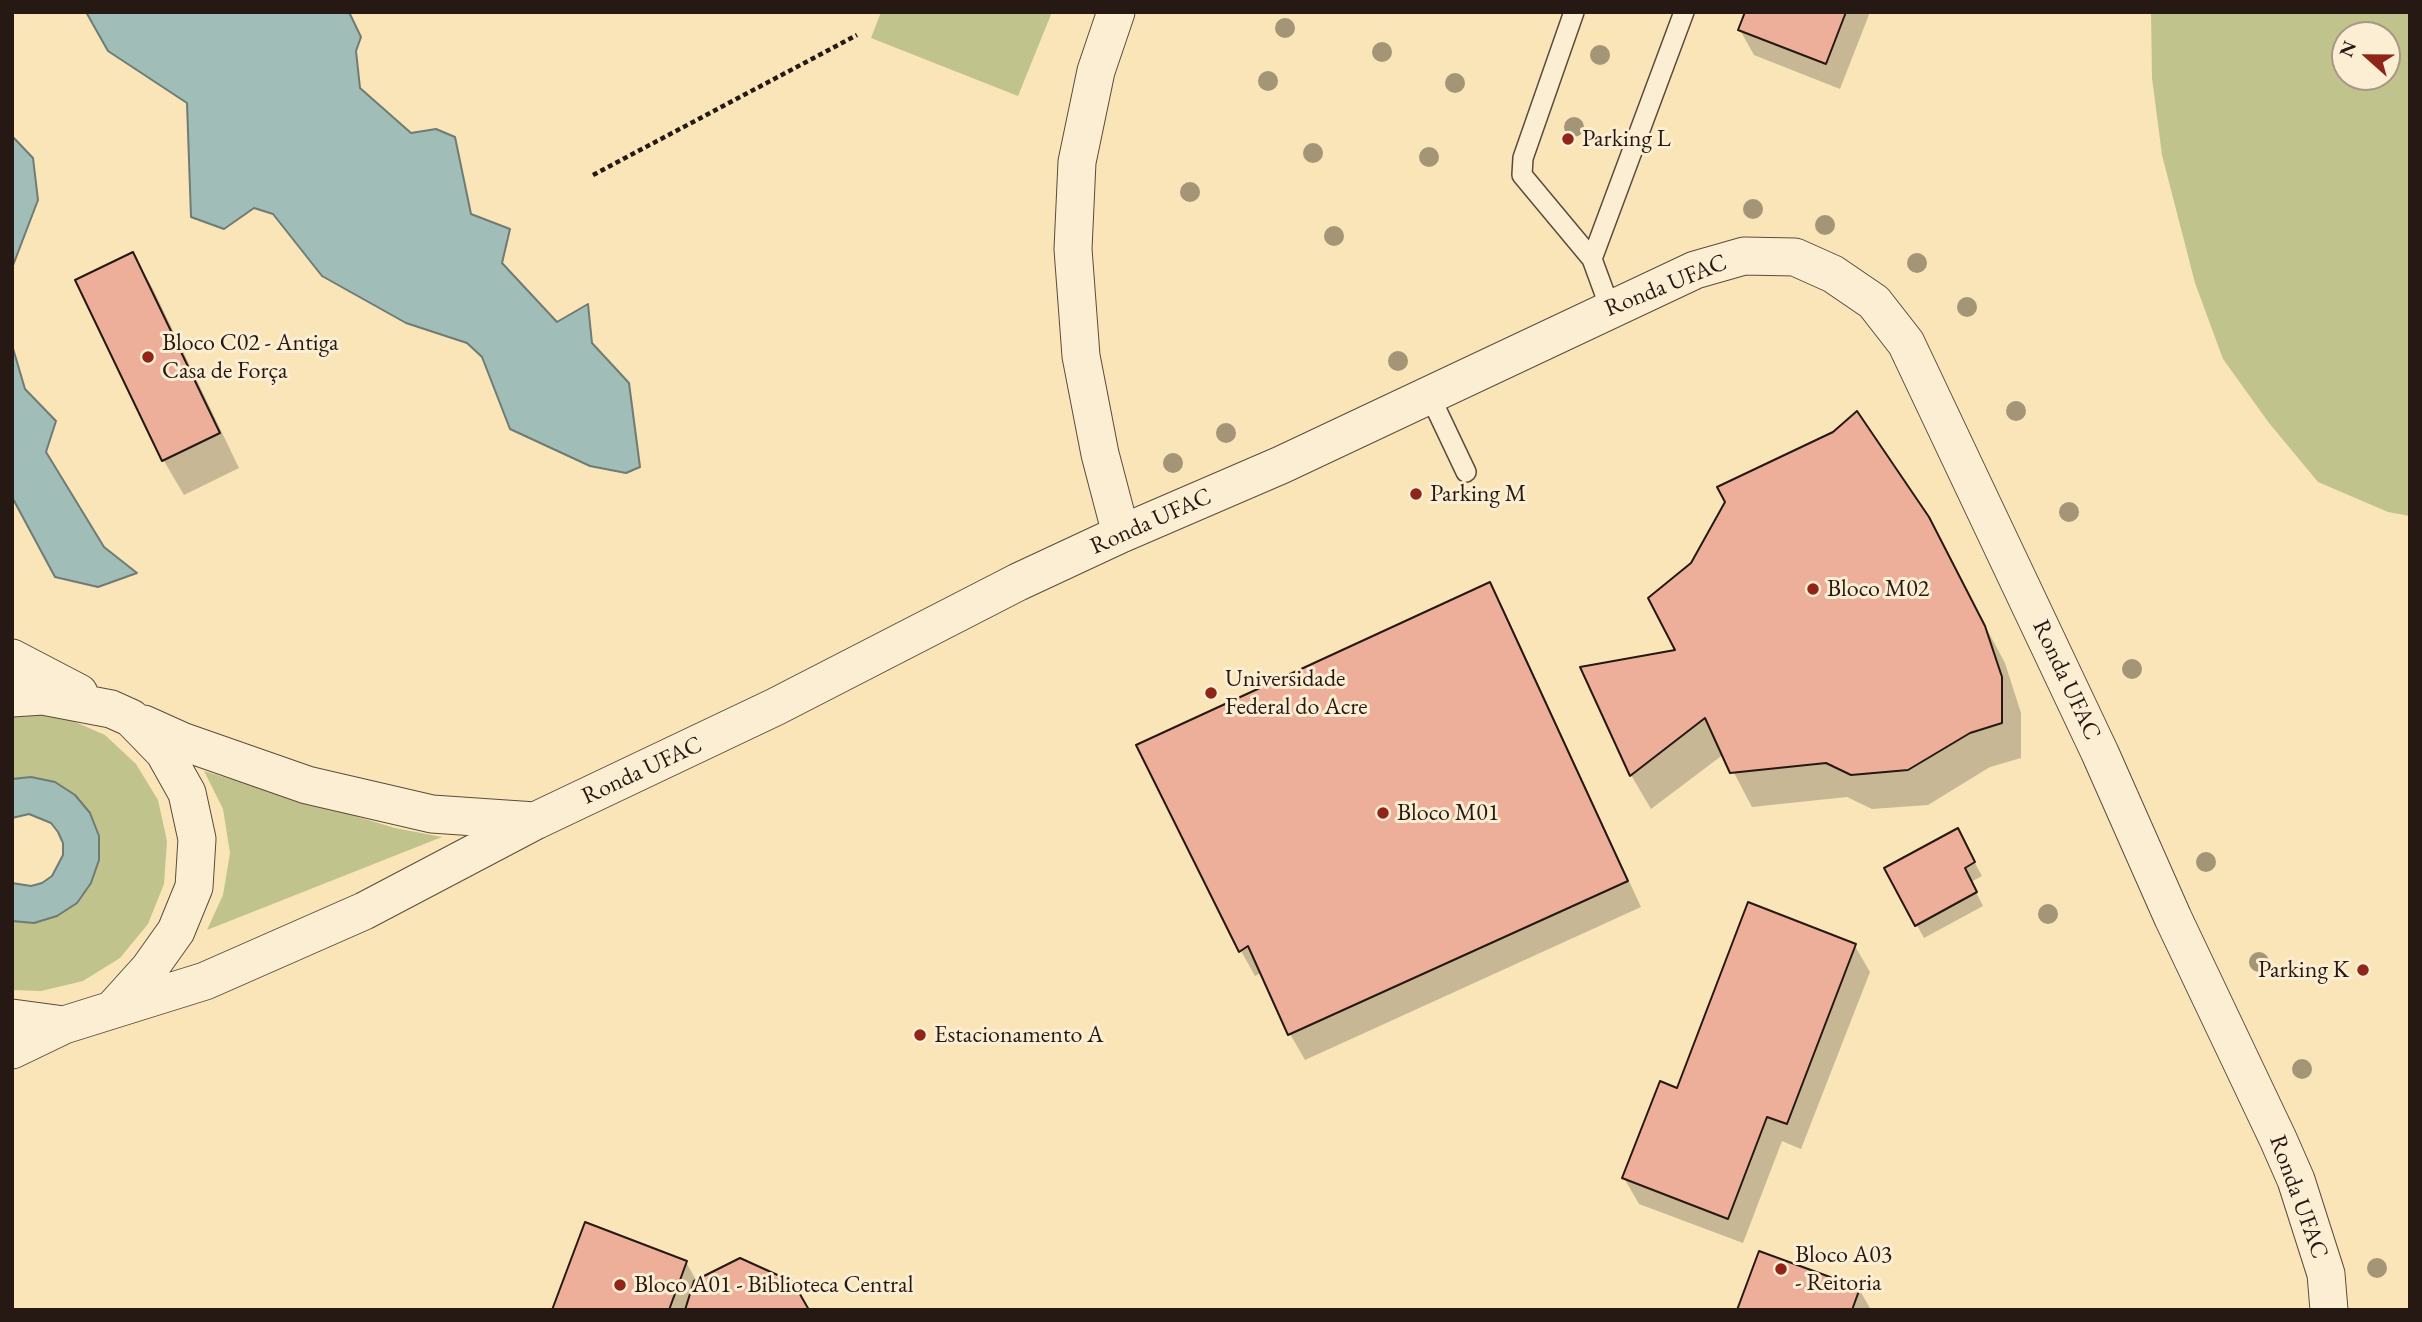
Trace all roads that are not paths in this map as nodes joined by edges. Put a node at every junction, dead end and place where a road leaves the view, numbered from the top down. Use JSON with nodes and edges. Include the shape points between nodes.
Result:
{"nodes":[{"id":1,"x":1116,"y":12,"type":"edge"},
{"id":2,"x":1574,"y":12,"type":"edge"},
{"id":3,"x":1684,"y":12,"type":"edge"},
{"id":4,"x":1592,"y":259,"type":"junction"},
{"id":5,"x":1610,"y":308,"type":"junction"},
{"id":6,"x":1429,"y":394,"type":"junction"},
{"id":7,"x":1466,"y":472,"type":"dead end"},
{"id":8,"x":1121,"y":534,"type":"junction"},
{"id":9,"x":12,"y":658,"type":"edge"},
{"id":10,"x":12,"y":698,"type":"edge"},
{"id":11,"x":121,"y":714,"type":"junction"},
{"id":12,"x":535,"y":821,"type":"junction"},
{"id":13,"x":112,"y":1010,"type":"junction"},
{"id":14,"x":12,"y":1018,"type":"edge"},
{"id":15,"x":64,"y":1025,"type":"junction"},
{"id":16,"x":12,"y":1050,"type":"edge"},
{"id":17,"x":2329,"y":1310,"type":"edge"}],
"edges":[{"from":1,"to":8,"type":"street","via":[[1096,71],[1077,162],[1073,249],[1081,356]]},
{"from":2,"to":4,"type":"lane","via":[[1523,158],[1522,175]]},
{"from":3,"to":4,"type":"lane"},
{"from":4,"to":5,"type":"lane"},
{"from":5,"to":6,"type":"street","name":"Ronda UFAC"},
{"from":5,"to":17,"type":"street","name":"Ronda UFAC","via":[[1695,270],[1744,256],[1795,257],[1833,274],[1874,302],[1906,343],[2278,1139],[2326,1274]]},
{"from":6,"to":7,"type":"lane"},
{"from":6,"to":8,"type":"street","name":"Ronda UFAC"},
{"from":8,"to":12,"type":"street","name":"Ronda UFAC"},
{"from":9,"to":11,"type":"street","name":"Ronda UFAC"},
{"from":10,"to":11,"type":"street","via":[[44,696]]},
{"from":11,"to":12,"type":"street","name":"Ronda UFAC","via":[[184,742],[307,785],[432,814]]},
{"from":11,"to":13,"type":"street","via":[[164,752],[187,793],[197,839],[194,887],[176,931]]},
{"from":12,"to":13,"type":"street","name":"Ronda UFAC","via":[[364,911],[205,981]]},
{"from":13,"to":15,"type":"street","name":"Ronda UFAC"},
{"from":14,"to":15,"type":"street"},
{"from":15,"to":16,"type":"street"}]}
